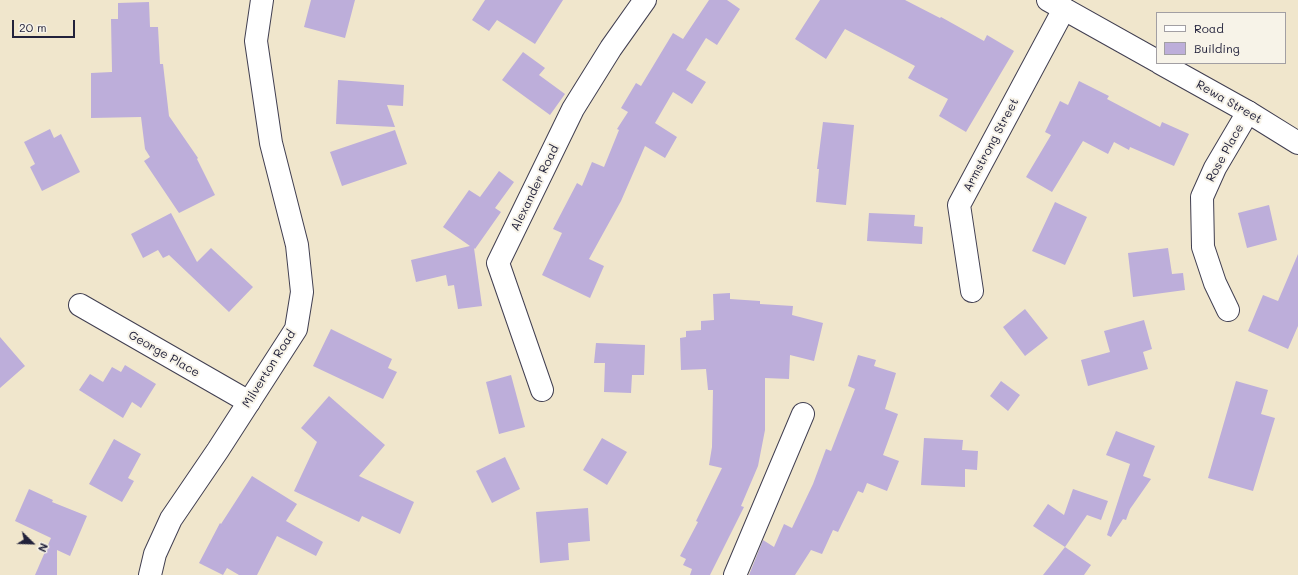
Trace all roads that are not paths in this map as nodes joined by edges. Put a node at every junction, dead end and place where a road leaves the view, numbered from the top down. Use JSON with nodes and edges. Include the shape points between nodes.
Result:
{"nodes":[{"id":1,"x":262,"y":0,"type":"edge"},
{"id":2,"x":645,"y":0,"type":"edge"},
{"id":3,"x":1056,"y":5,"type":"edge"},
{"id":4,"x":1156,"y":60,"type":"edge"},
{"id":5,"x":1162,"y":64,"type":"edge"},
{"id":6,"x":1248,"y":112,"type":"junction"},
{"id":7,"x":1298,"y":143,"type":"edge"},
{"id":8,"x":972,"y":291,"type":"dead end"},
{"id":9,"x":80,"y":305,"type":"dead end"},
{"id":10,"x":1228,"y":310,"type":"dead end"},
{"id":11,"x":542,"y":390,"type":"dead end"},
{"id":12,"x":248,"y":402,"type":"junction"},
{"id":13,"x":803,"y":414,"type":"dead end"},
{"id":14,"x":150,"y":575,"type":"edge"},
{"id":15,"x":735,"y":575,"type":"edge"}],
"edges":[{"from":1,"to":12,"type":"street","name":"Milverton Road","via":[[256,41],[271,143],[297,245],[302,292],[296,329]]},
{"from":2,"to":11,"type":"street","name":"Alexander Road","via":[[573,109],[498,263]]},
{"from":3,"to":4,"type":"street"},
{"from":3,"to":8,"type":"street","name":"Armstrong Street","via":[[959,205]]},
{"from":5,"to":6,"type":"street","name":"Rewa Street"},
{"from":6,"to":7,"type":"street","name":"Rewa Street"},
{"from":6,"to":10,"type":"street","name":"Rose Place","via":[[1215,168],[1202,197],[1203,247],[1215,283]]},
{"from":9,"to":12,"type":"street","name":"George Place"},
{"from":12,"to":14,"type":"street","name":"Milverton Road","via":[[171,519],[155,554]]},
{"from":13,"to":15,"type":"street"}]}
